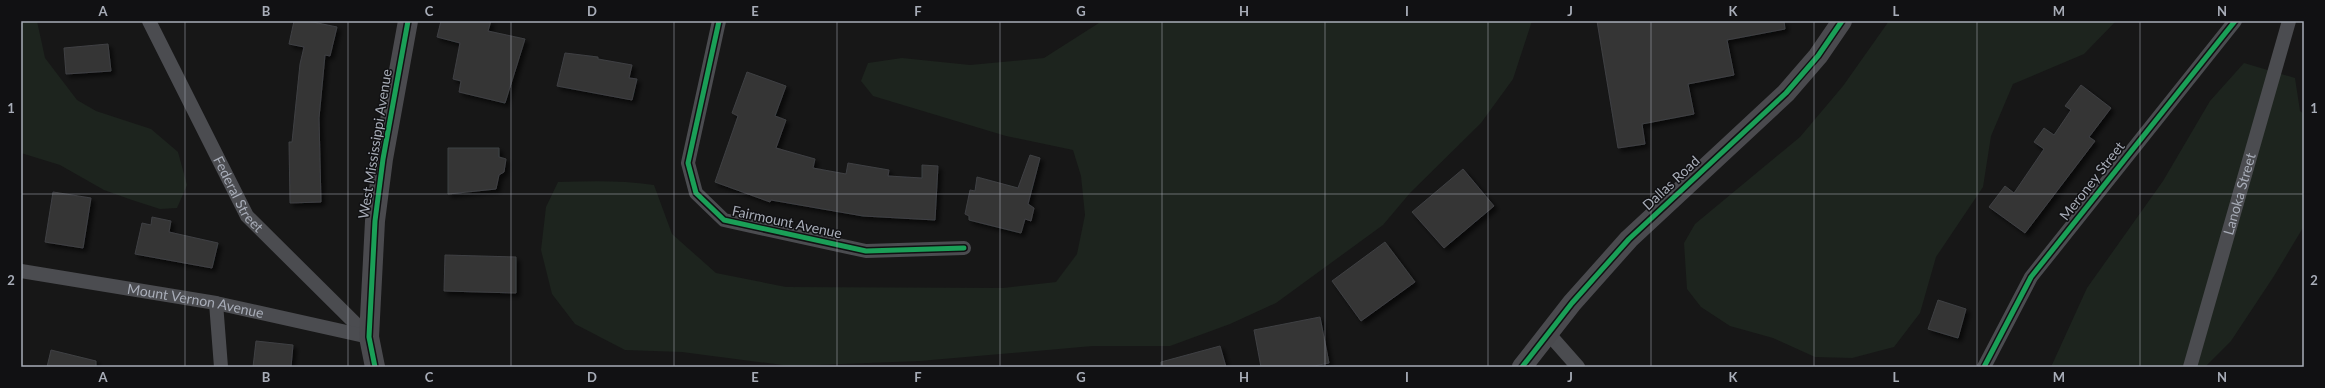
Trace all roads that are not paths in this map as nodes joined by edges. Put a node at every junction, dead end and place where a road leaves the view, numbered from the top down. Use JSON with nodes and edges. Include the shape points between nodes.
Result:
{"nodes":[{"id":1,"x":149,"y":21,"type":"edge"},
{"id":2,"x":408,"y":21,"type":"edge"},
{"id":3,"x":719,"y":21,"type":"edge"},
{"id":4,"x":1842,"y":21,"type":"edge"},
{"id":5,"x":2235,"y":21,"type":"edge"},
{"id":6,"x":2289,"y":21,"type":"edge"},
{"id":7,"x":964,"y":248,"type":"dead end"},
{"id":8,"x":21,"y":271,"type":"edge"},
{"id":9,"x":216,"y":303,"type":"junction"},
{"id":10,"x":1548,"y":333,"type":"junction"},
{"id":11,"x":369,"y":337,"type":"junction"},
{"id":12,"x":221,"y":367,"type":"edge"},
{"id":13,"x":375,"y":367,"type":"edge"},
{"id":14,"x":1522,"y":367,"type":"edge"},
{"id":15,"x":1578,"y":367,"type":"edge"},
{"id":16,"x":1984,"y":367,"type":"edge"},
{"id":17,"x":2190,"y":367,"type":"edge"}],
"edges":[{"from":1,"to":11,"type":"street","name":"Federal Street","via":[[247,216]]},
{"from":2,"to":11,"type":"street","name":"West Mississippi Avenue","via":[[383,159],[375,221]]},
{"from":3,"to":7,"type":"street","name":"Fairmount Avenue","via":[[688,163],[696,193],[724,220],[866,251]]},
{"from":4,"to":10,"type":"street","name":"Dallas Road","via":[[1818,56],[1786,93],[1629,239],[1572,302]]},
{"from":5,"to":16,"type":"street","name":"Meroney Street","via":[[2031,277]]},
{"from":6,"to":17,"type":"street","name":"Lanoka Street"},
{"from":8,"to":9,"type":"street","name":"Mount Vernon Avenue"},
{"from":9,"to":11,"type":"street","name":"Mount Vernon Avenue"},
{"from":9,"to":12,"type":"street"},
{"from":10,"to":14,"type":"street","name":"Dallas Road"},
{"from":10,"to":15,"type":"street"},
{"from":11,"to":13,"type":"street","name":"West Mississippi Avenue"}]}
